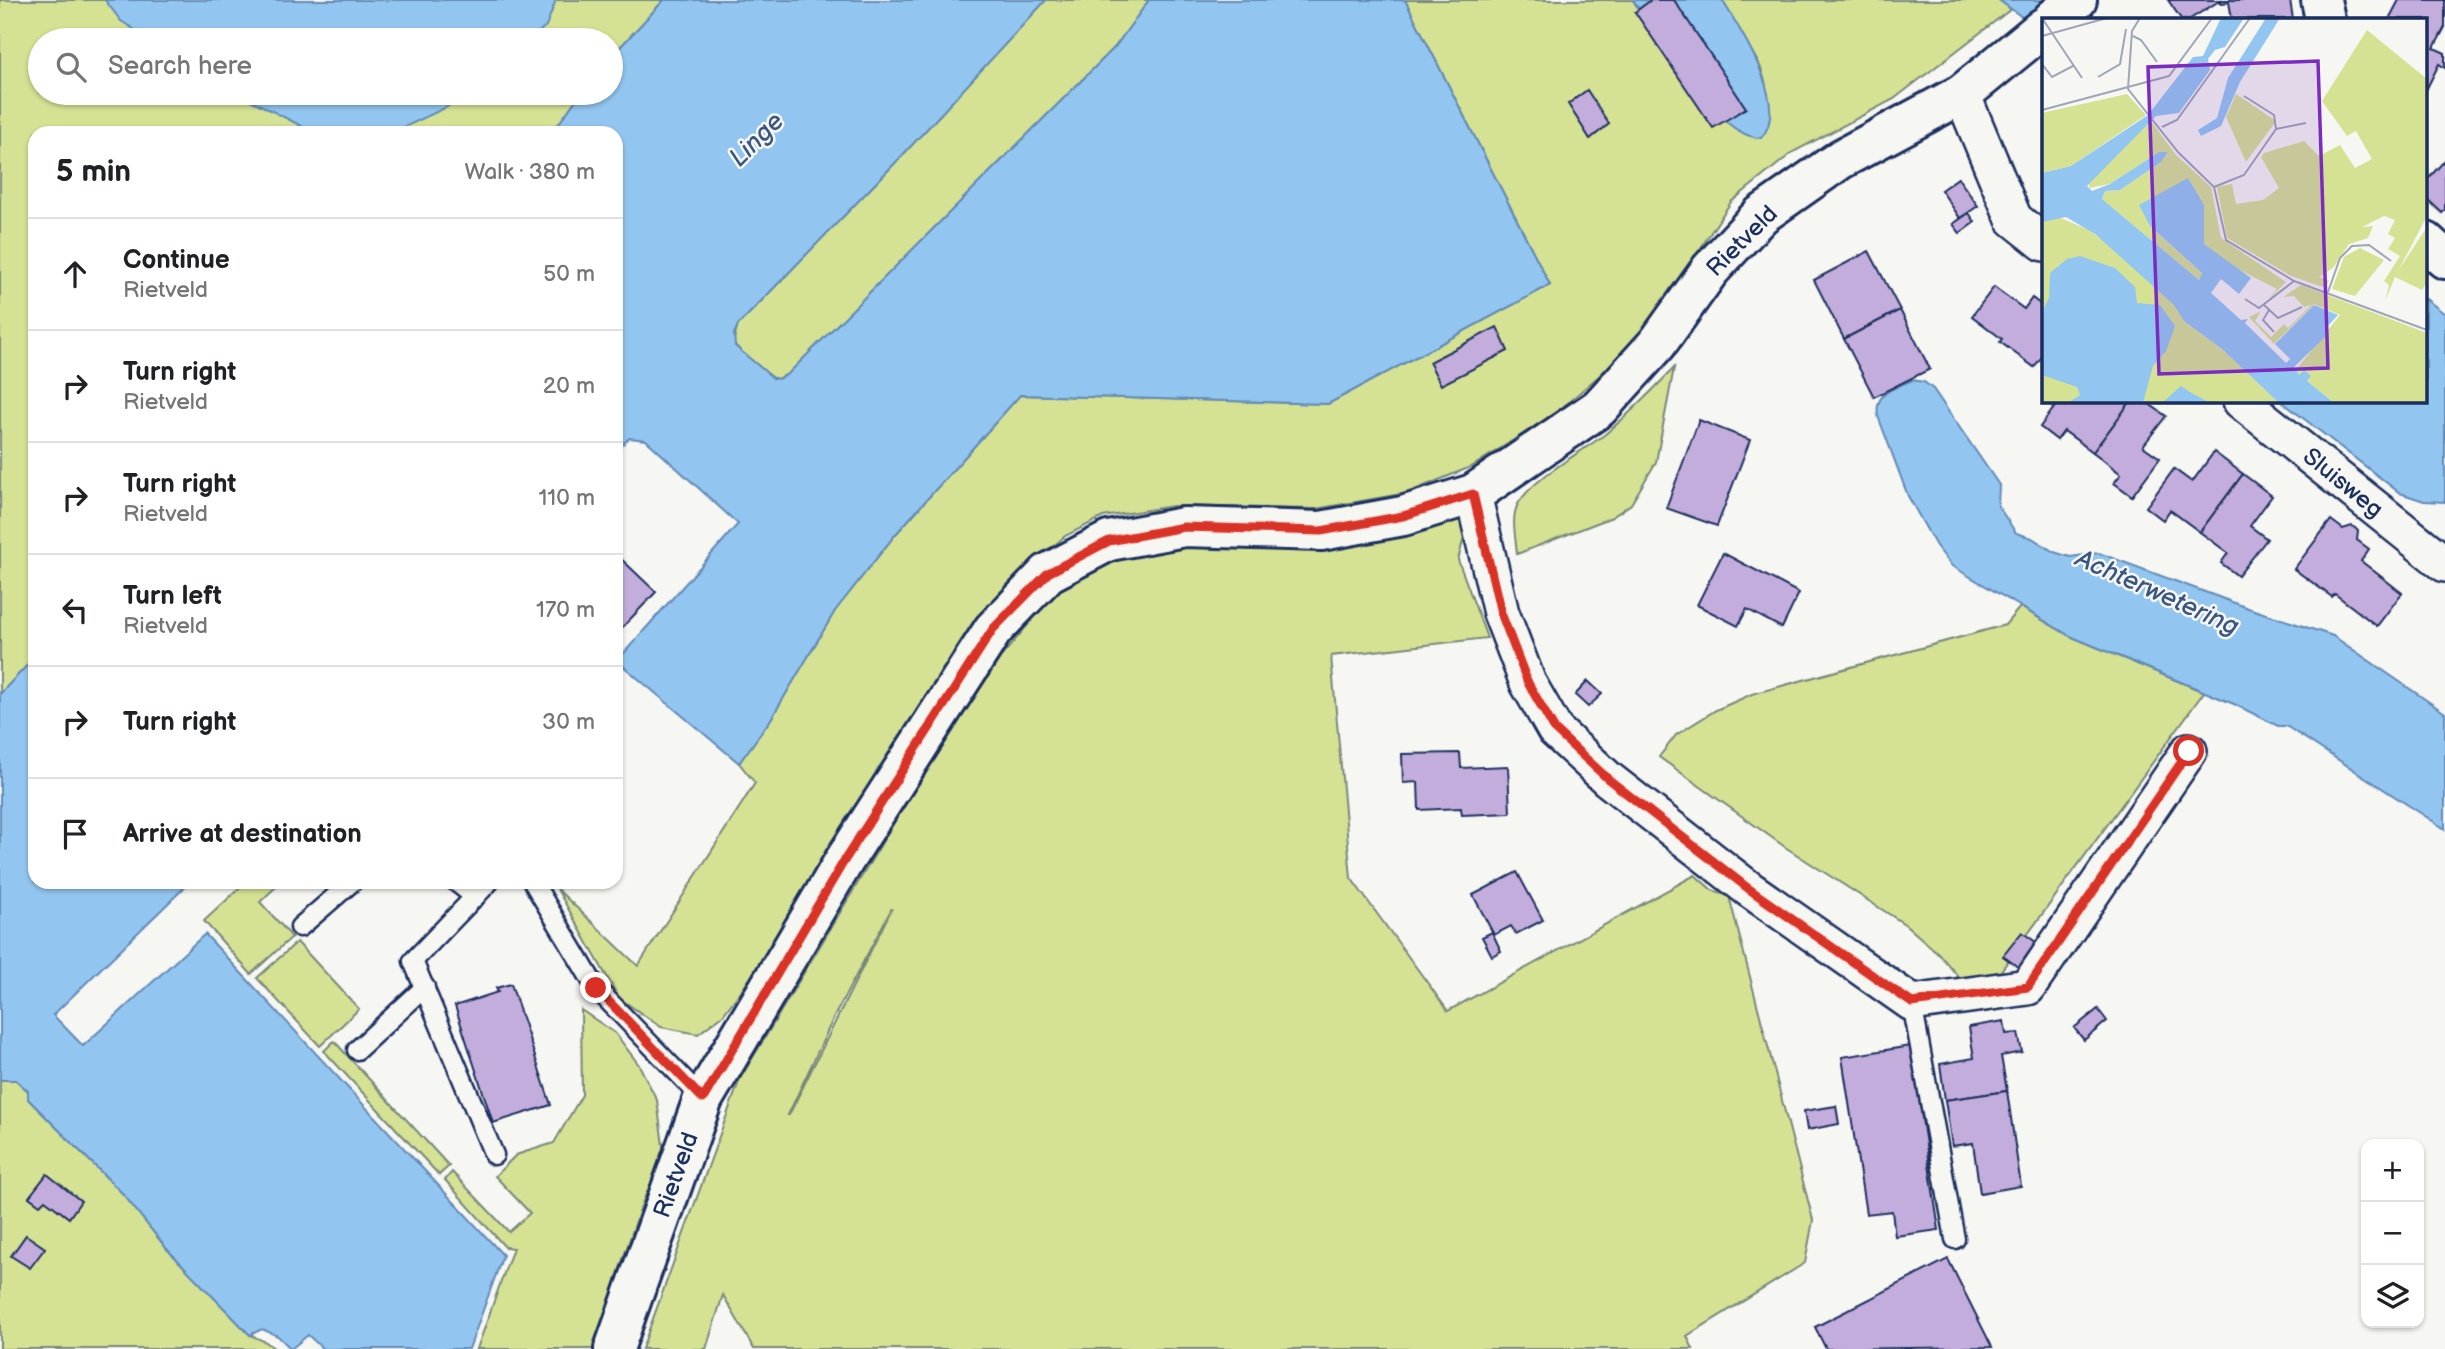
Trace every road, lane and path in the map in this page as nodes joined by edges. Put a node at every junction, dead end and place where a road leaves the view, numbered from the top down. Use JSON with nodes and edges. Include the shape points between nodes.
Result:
{"nodes":[{"id":1,"x":2321,"y":0,"type":"edge"},
{"id":2,"x":2325,"y":18,"type":"edge"},
{"id":3,"x":2042,"y":28,"type":"edge"},
{"id":4,"x":1962,"y":94,"type":"junction"},
{"id":5,"x":2042,"y":241,"type":"edge"},
{"id":6,"x":2428,"y":244,"type":"edge"},
{"id":7,"x":2445,"y":258,"type":"edge"},
{"id":8,"x":2242,"y":402,"type":"edge"},
{"id":9,"x":1473,"y":494,"type":"junction"},
{"id":10,"x":2445,"y":564,"type":"edge"},
{"id":11,"x":2189,"y":751,"type":"dead end"},
{"id":12,"x":344,"y":889,"type":"edge"},
{"id":13,"x":465,"y":889,"type":"edge"},
{"id":14,"x":482,"y":889,"type":"edge"},
{"id":15,"x":537,"y":889,"type":"edge"},
{"id":16,"x":475,"y":897,"type":"junction"},
{"id":17,"x":300,"y":927,"type":"dead end"},
{"id":18,"x":425,"y":987,"type":"junction"},
{"id":19,"x":1912,"y":1003,"type":"junction"},
{"id":20,"x":356,"y":1050,"type":"dead end"},
{"id":21,"x":703,"y":1099,"type":"junction"},
{"id":22,"x":494,"y":1155,"type":"dead end"},
{"id":23,"x":1955,"y":1239,"type":"dead end"},
{"id":24,"x":614,"y":1349,"type":"edge"}],
"edges":[{"from":1,"to":2,"type":"street"},
{"from":3,"to":4,"type":"street","name":"Rietveld"},
{"from":4,"to":5,"type":"street","via":[[2014,219]]},
{"from":4,"to":9,"type":"street","name":"Rietveld","via":[[1841,159],[1761,215],[1710,270],[1657,344],[1599,408]]},
{"from":6,"to":7,"type":"street"},
{"from":8,"to":10,"type":"street","name":"Sluisweg"},
{"from":9,"to":19,"type":"street","via":[[1501,613],[1528,683],[1555,730],[1608,779],[1749,889]]},
{"from":9,"to":21,"type":"street","name":"Rietveld","via":[[1403,516],[1321,531],[1184,527],[1109,541],[1048,573],[993,629],[844,861]]},
{"from":11,"to":19,"type":"street","via":[[2028,987]]},
{"from":12,"to":17,"type":"lane"},
{"from":13,"to":16,"type":"lane"},
{"from":14,"to":16,"type":"lane"},
{"from":15,"to":21,"type":"lane","via":[[596,988]]},
{"from":16,"to":18,"type":"lane","via":[[414,961]]},
{"from":18,"to":20,"type":"lane"},
{"from":18,"to":22,"type":"lane"},
{"from":19,"to":23,"type":"lane"},
{"from":21,"to":24,"type":"street","name":"Rietveld"}]}
